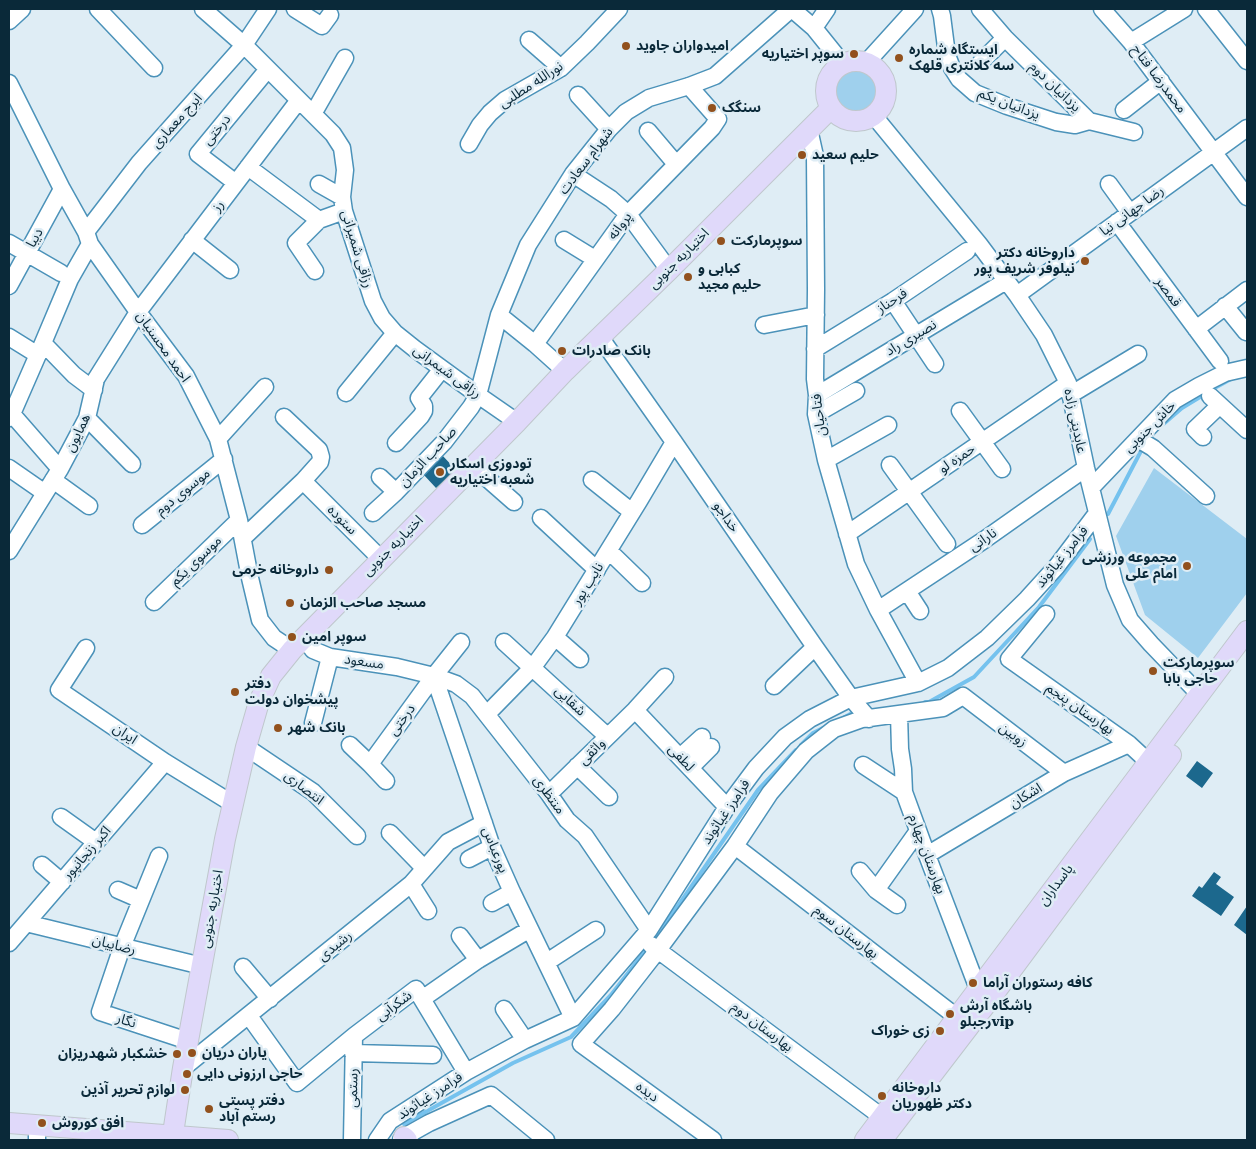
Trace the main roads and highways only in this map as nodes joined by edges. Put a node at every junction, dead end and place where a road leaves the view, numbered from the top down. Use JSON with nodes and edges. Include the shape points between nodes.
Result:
{"nodes":[{"id":1,"x":831,"y":108,"type":"junction"},
{"id":2,"x":1247,"y":631,"type":"edge"},
{"id":3,"x":1247,"y":650,"type":"edge"},
{"id":4,"x":1204,"y":698,"type":"junction"},
{"id":5,"x":962,"y":1022,"type":"junction"},
{"id":6,"x":9,"y":1123,"type":"edge"},
{"id":7,"x":9,"y":1134,"type":"edge"},
{"id":8,"x":37,"y":1138,"type":"edge"},
{"id":9,"x":172,"y":1138,"type":"edge"},
{"id":10,"x":106,"y":1140,"type":"edge"},
{"id":11,"x":228,"y":1140,"type":"edge"},
{"id":12,"x":865,"y":1140,"type":"edge"},
{"id":13,"x":882,"y":1140,"type":"edge"}],
"edges":[{"from":1,"to":1,"type":"main road","via":[[826,94],[828,78],[843,64],[866,62],[881,74],[887,92],[881,110],[874,116],[856,122],[846,120]]},
{"from":1,"to":9,"type":"main road","name":"اختیاریه جنوبی","via":[[566,371],[287,655],[271,676],[259,702],[246,747],[225,839]]},
{"from":2,"to":4,"type":"main road","name":"پاسداران"},
{"from":3,"to":4,"type":"main road","name":"پاسداران"},
{"from":4,"to":5,"type":"main road","name":"پاسداران"},
{"from":5,"to":12,"type":"main road","name":"پاسداران"},
{"from":5,"to":13,"type":"main road","name":"پاسداران"},
{"from":6,"to":9,"type":"main road"},
{"from":7,"to":8,"type":"main road"},
{"from":8,"to":10,"type":"main road"},
{"from":9,"to":11,"type":"main road"}]}
